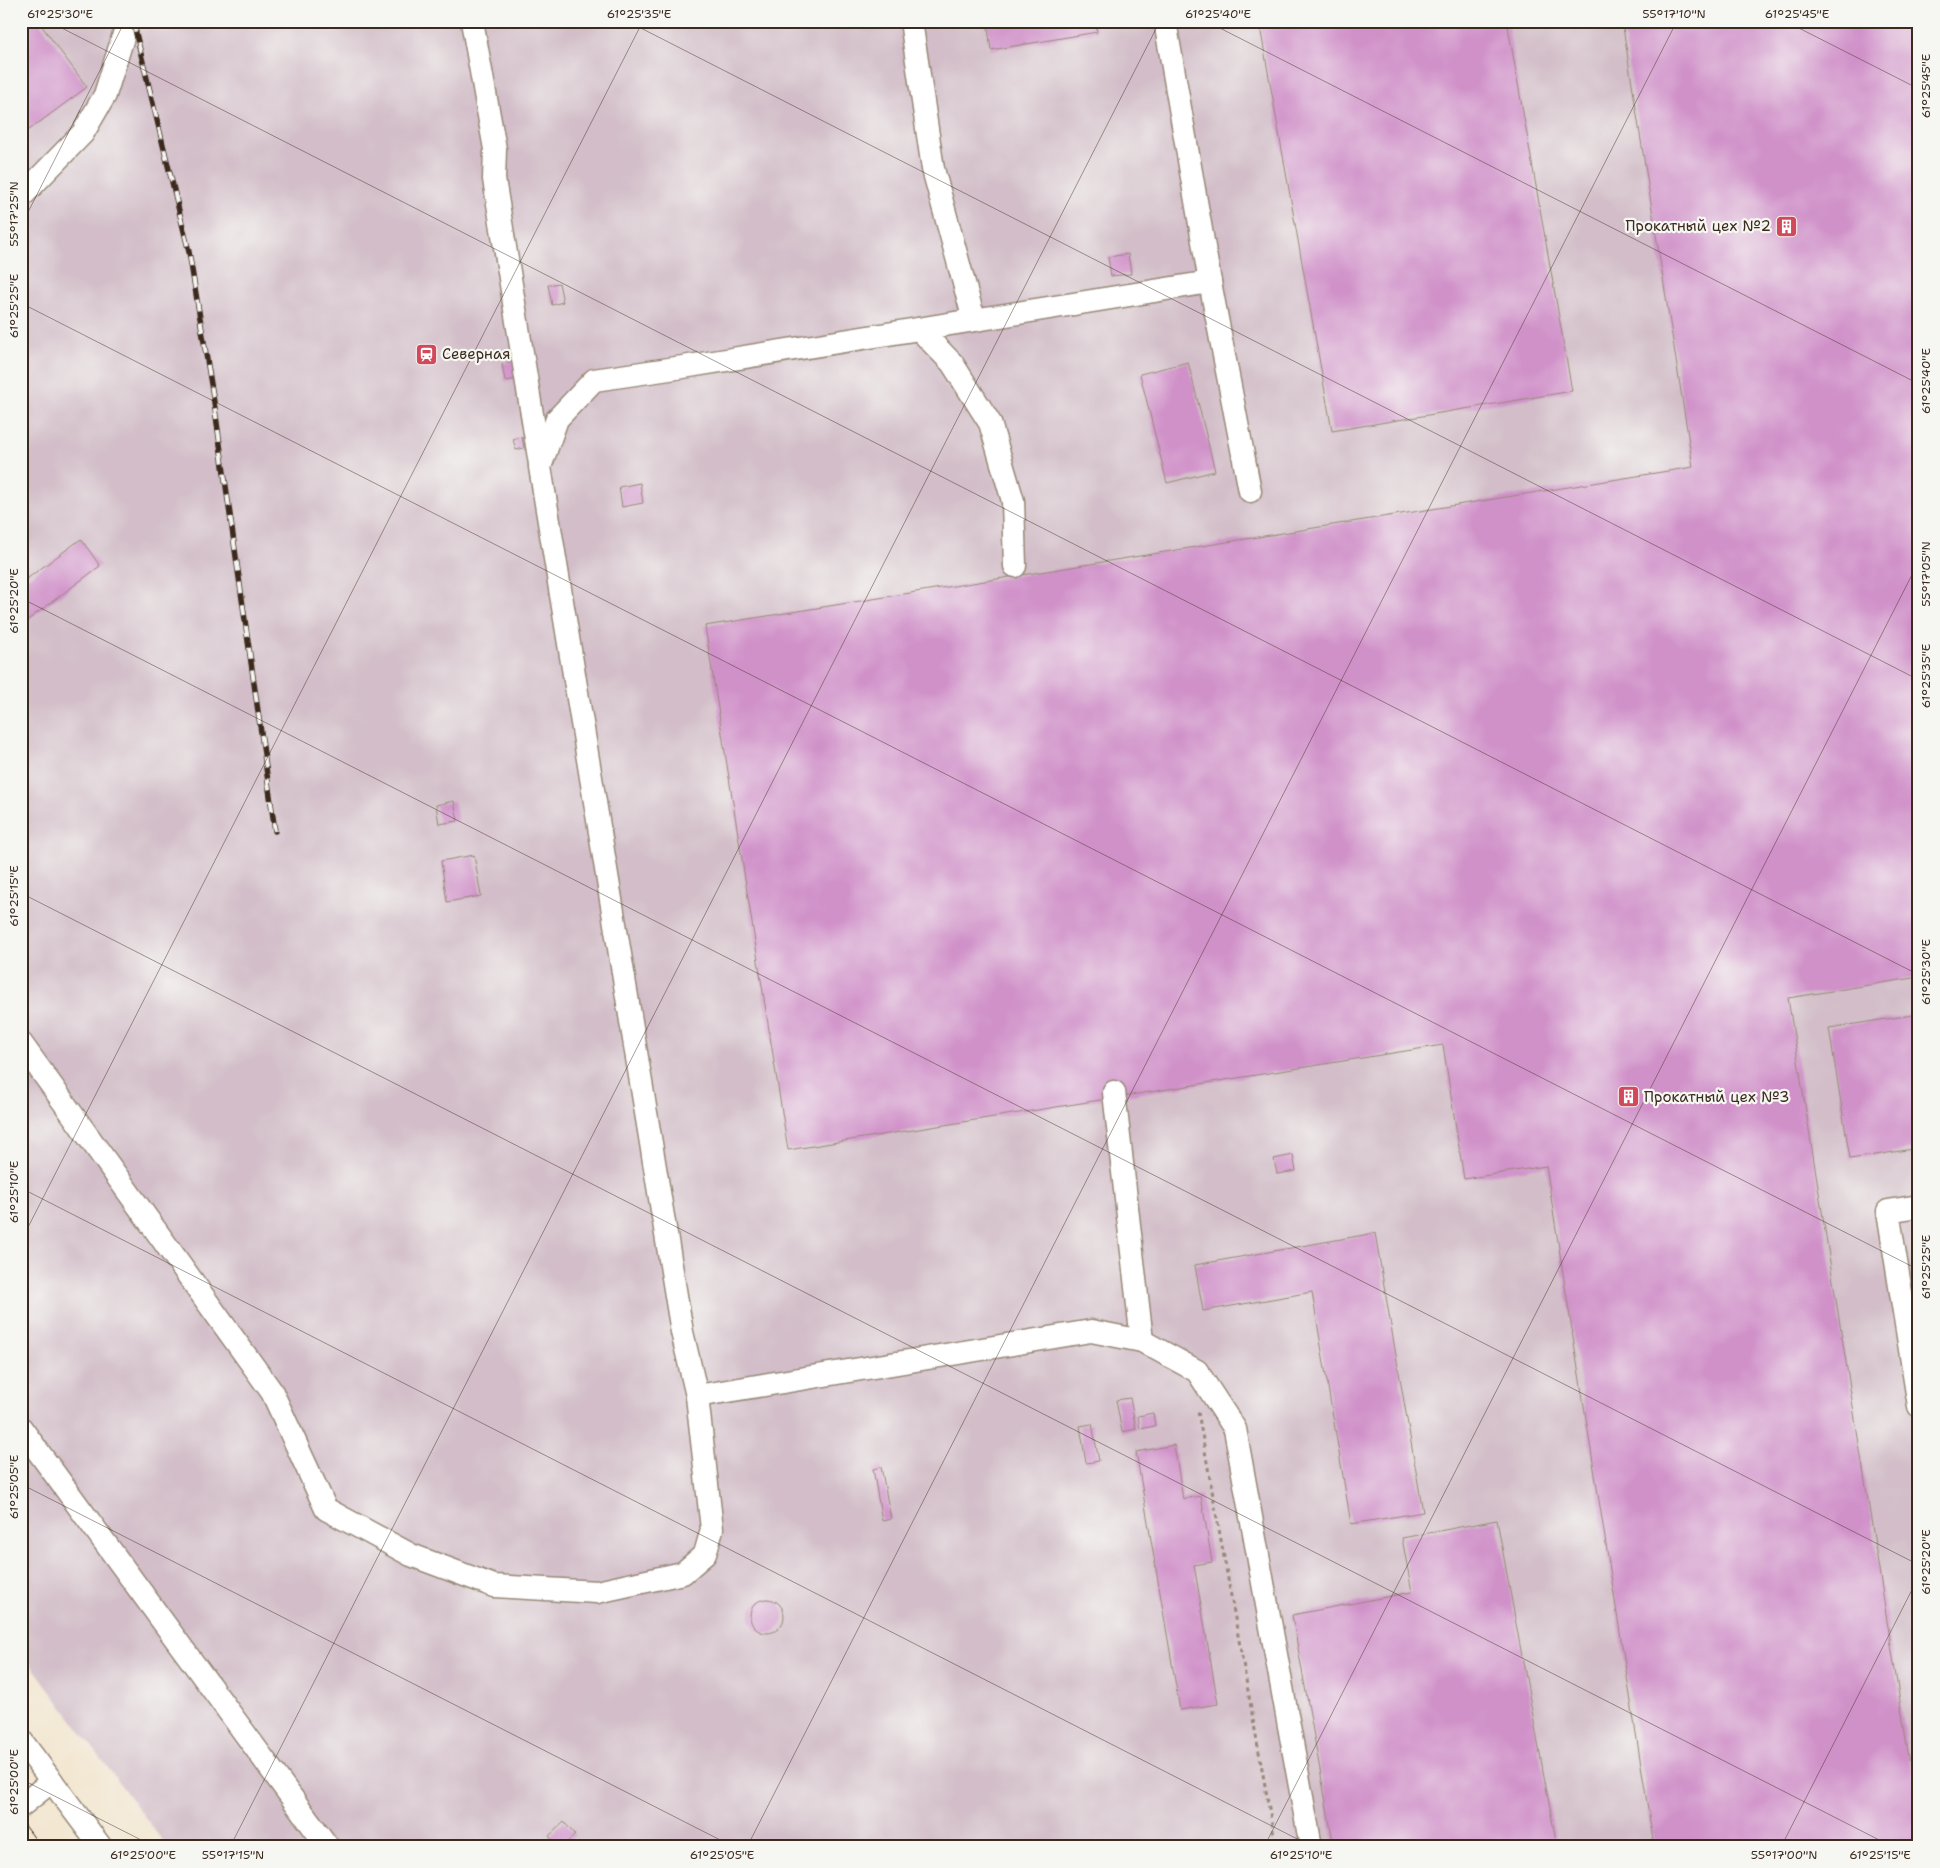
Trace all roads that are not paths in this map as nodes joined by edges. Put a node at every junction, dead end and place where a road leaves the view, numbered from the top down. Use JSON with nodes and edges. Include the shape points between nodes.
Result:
{"nodes":[{"id":1,"x":128,"y":21,"type":"edge"},
{"id":2,"x":472,"y":21,"type":"edge"},
{"id":3,"x":911,"y":21,"type":"edge"},
{"id":4,"x":1165,"y":21,"type":"edge"},
{"id":5,"x":21,"y":197,"type":"edge"},
{"id":6,"x":1210,"y":282,"type":"junction"},
{"id":7,"x":974,"y":320,"type":"junction"},
{"id":8,"x":919,"y":329,"type":"junction"},
{"id":9,"x":540,"y":467,"type":"junction"},
{"id":10,"x":1250,"y":491,"type":"dead end"},
{"id":11,"x":1015,"y":566,"type":"dead end"},
{"id":12,"x":21,"y":1043,"type":"edge"},
{"id":13,"x":1114,"y":1092,"type":"dead end"},
{"id":14,"x":1919,"y":1206,"type":"edge"},
{"id":15,"x":1142,"y":1341,"type":"junction"},
{"id":16,"x":697,"y":1396,"type":"junction"},
{"id":17,"x":1919,"y":1406,"type":"edge"},
{"id":18,"x":21,"y":1428,"type":"edge"},
{"id":19,"x":21,"y":1740,"type":"edge"},
{"id":20,"x":52,"y":1781,"type":"junction"},
{"id":21,"x":21,"y":1806,"type":"edge"},
{"id":22,"x":101,"y":1847,"type":"edge"},
{"id":23,"x":328,"y":1847,"type":"edge"},
{"id":24,"x":1311,"y":1847,"type":"edge"}],
"edges":[{"from":1,"to":5,"type":"street","via":[[105,95],[84,134]]},
{"from":2,"to":9,"type":"street"},
{"from":3,"to":7,"type":"street","via":[[933,169]]},
{"from":4,"to":6,"type":"street"},
{"from":6,"to":7,"type":"street"},
{"from":6,"to":10,"type":"street"},
{"from":7,"to":8,"type":"street"},
{"from":8,"to":9,"type":"street","via":[[594,380],[557,419]]},
{"from":8,"to":11,"type":"street","via":[[952,363],[990,423],[1013,501]]},
{"from":9,"to":16,"type":"street","via":[[682,1332]]},
{"from":12,"to":16,"type":"street","via":[[272,1392],[326,1509],[411,1555],[494,1586],[597,1592],[683,1573],[705,1554],[712,1529]]},
{"from":13,"to":15,"type":"street"},
{"from":14,"to":17,"type":"street","via":[[1888,1211]]},
{"from":15,"to":16,"type":"street","via":[[1090,1331]]},
{"from":15,"to":24,"type":"street","via":[[1197,1371],[1235,1429]]},
{"from":18,"to":23,"type":"street"},
{"from":19,"to":20,"type":"street"},
{"from":20,"to":21,"type":"street"},
{"from":20,"to":22,"type":"street"}]}
